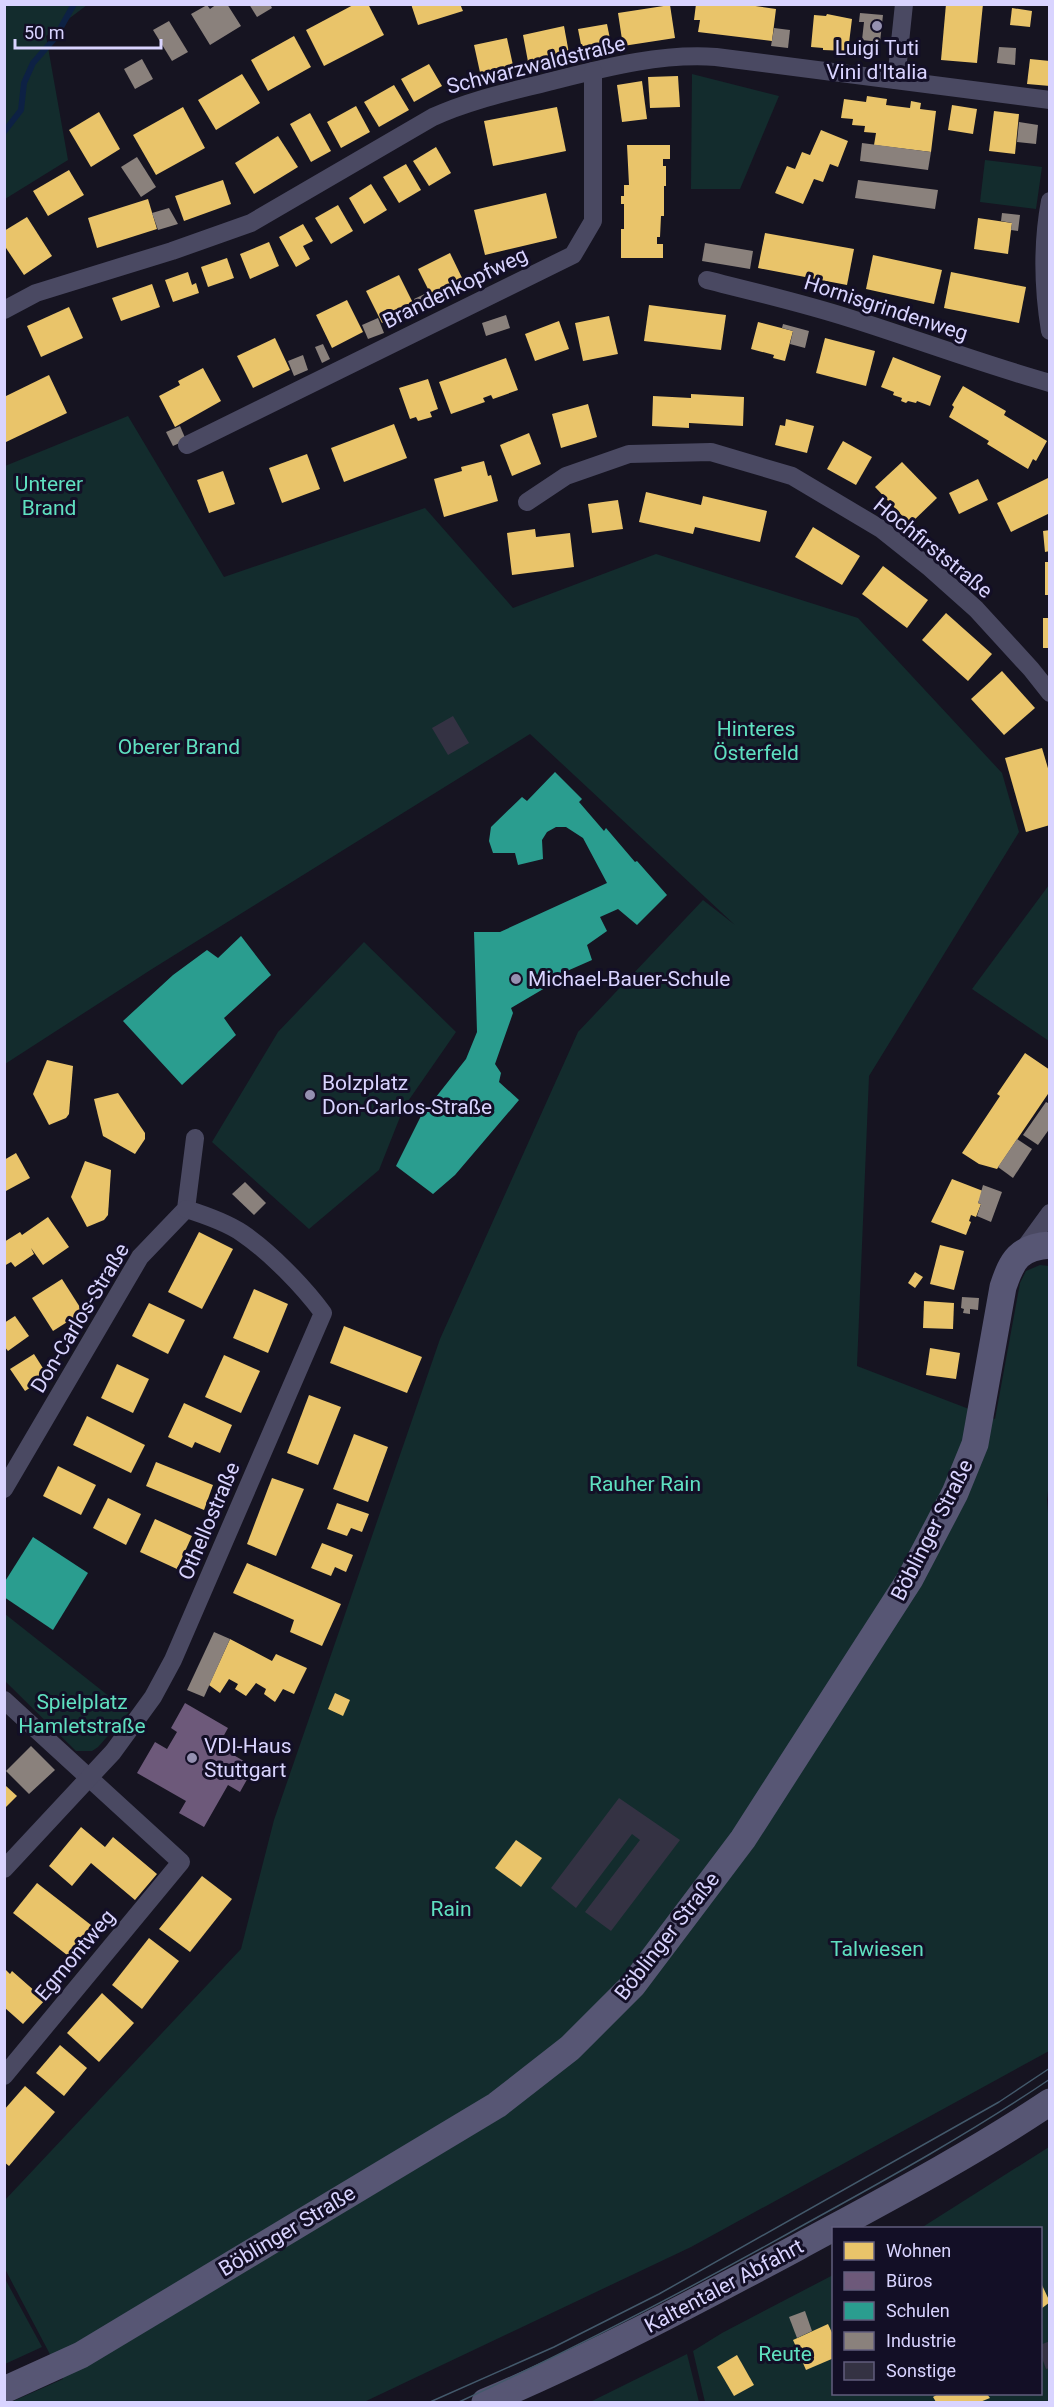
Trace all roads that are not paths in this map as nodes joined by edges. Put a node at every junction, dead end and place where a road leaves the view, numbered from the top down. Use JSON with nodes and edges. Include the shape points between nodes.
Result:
{"nodes":[{"id":1,"x":904,"y":4,"type":"edge"},
{"id":2,"x":593,"y":71,"type":"junction"},
{"id":3,"x":896,"y":80,"type":"junction"},
{"id":4,"x":1050,"y":100,"type":"edge"},
{"id":5,"x":1050,"y":201,"type":"edge"},
{"id":6,"x":707,"y":280,"type":"dead end"},
{"id":7,"x":4,"y":310,"type":"edge"},
{"id":8,"x":1050,"y":331,"type":"edge"},
{"id":9,"x":1050,"y":383,"type":"edge"},
{"id":10,"x":187,"y":445,"type":"dead end"},
{"id":11,"x":527,"y":502,"type":"dead end"},
{"id":12,"x":1050,"y":693,"type":"edge"},
{"id":13,"x":195,"y":1138,"type":"dead end"},
{"id":14,"x":186,"y":1209,"type":"junction"},
{"id":15,"x":1050,"y":1213,"type":"edge"},
{"id":16,"x":1050,"y":1245,"type":"edge"},
{"id":17,"x":1021,"y":1252,"type":"junction"},
{"id":18,"x":4,"y":1489,"type":"edge"},
{"id":19,"x":4,"y":1700,"type":"edge"},
{"id":20,"x":88,"y":1778,"type":"junction"},
{"id":21,"x":4,"y":1869,"type":"edge"},
{"id":22,"x":4,"y":2076,"type":"edge"},
{"id":23,"x":1050,"y":2102,"type":"edge"},
{"id":24,"x":835,"y":2227,"type":"edge"},
{"id":25,"x":832,"y":2229,"type":"edge"},
{"id":26,"x":4,"y":2390,"type":"edge"},
{"id":27,"x":485,"y":2403,"type":"edge"}],
"edges":[{"from":1,"to":3,"type":"street"},
{"from":2,"to":3,"type":"street","name":"Schwarzwaldstraße","via":[[686,55]]},
{"from":2,"to":7,"type":"street","name":"Schwarzwaldstraße","via":[[453,108],[252,223],[36,293]]},
{"from":2,"to":10,"type":"street","name":"Brandenkopfweg","via":[[593,221],[573,255]]},
{"from":3,"to":4,"type":"street","name":"Schwarzwaldstraße"},
{"from":5,"to":8,"type":"street","via":[[1044,268]]},
{"from":6,"to":9,"type":"street","name":"Hornisgrindenweg","via":[[849,318]]},
{"from":11,"to":12,"type":"street","name":"Hochfirststraße","via":[[566,476],[629,454],[711,452],[792,476],[882,529],[930,568],[976,609]]},
{"from":13,"to":14,"type":"street"},
{"from":14,"to":18,"type":"street","name":"Don-Carlos-Straße","via":[[140,1257]]},
{"from":14,"to":20,"type":"street","name":"Othellostraße","via":[[242,1233],[306,1289],[323,1313],[173,1660],[153,1697],[113,1752]]},
{"from":15,"to":17,"type":"street"},
{"from":16,"to":17,"type":"main road"},
{"from":17,"to":26,"type":"main road","name":"Böblinger Straße","via":[[1010,1266],[1003,1287],[975,1444],[955,1493],[915,1570],[743,1839],[633,1985],[570,2048],[497,2105],[81,2355]]},
{"from":19,"to":20,"type":"street"},
{"from":20,"to":21,"type":"street","name":"Othellostraße"},
{"from":20,"to":22,"type":"street","name":"Egmontweg","via":[[181,1862]]},
{"from":23,"to":24,"type":"main road","name":"Kaltentaler Abfahrt"},
{"from":25,"to":27,"type":"main road","name":"Kaltentaler Abfahrt","via":[[681,2310]]}]}
